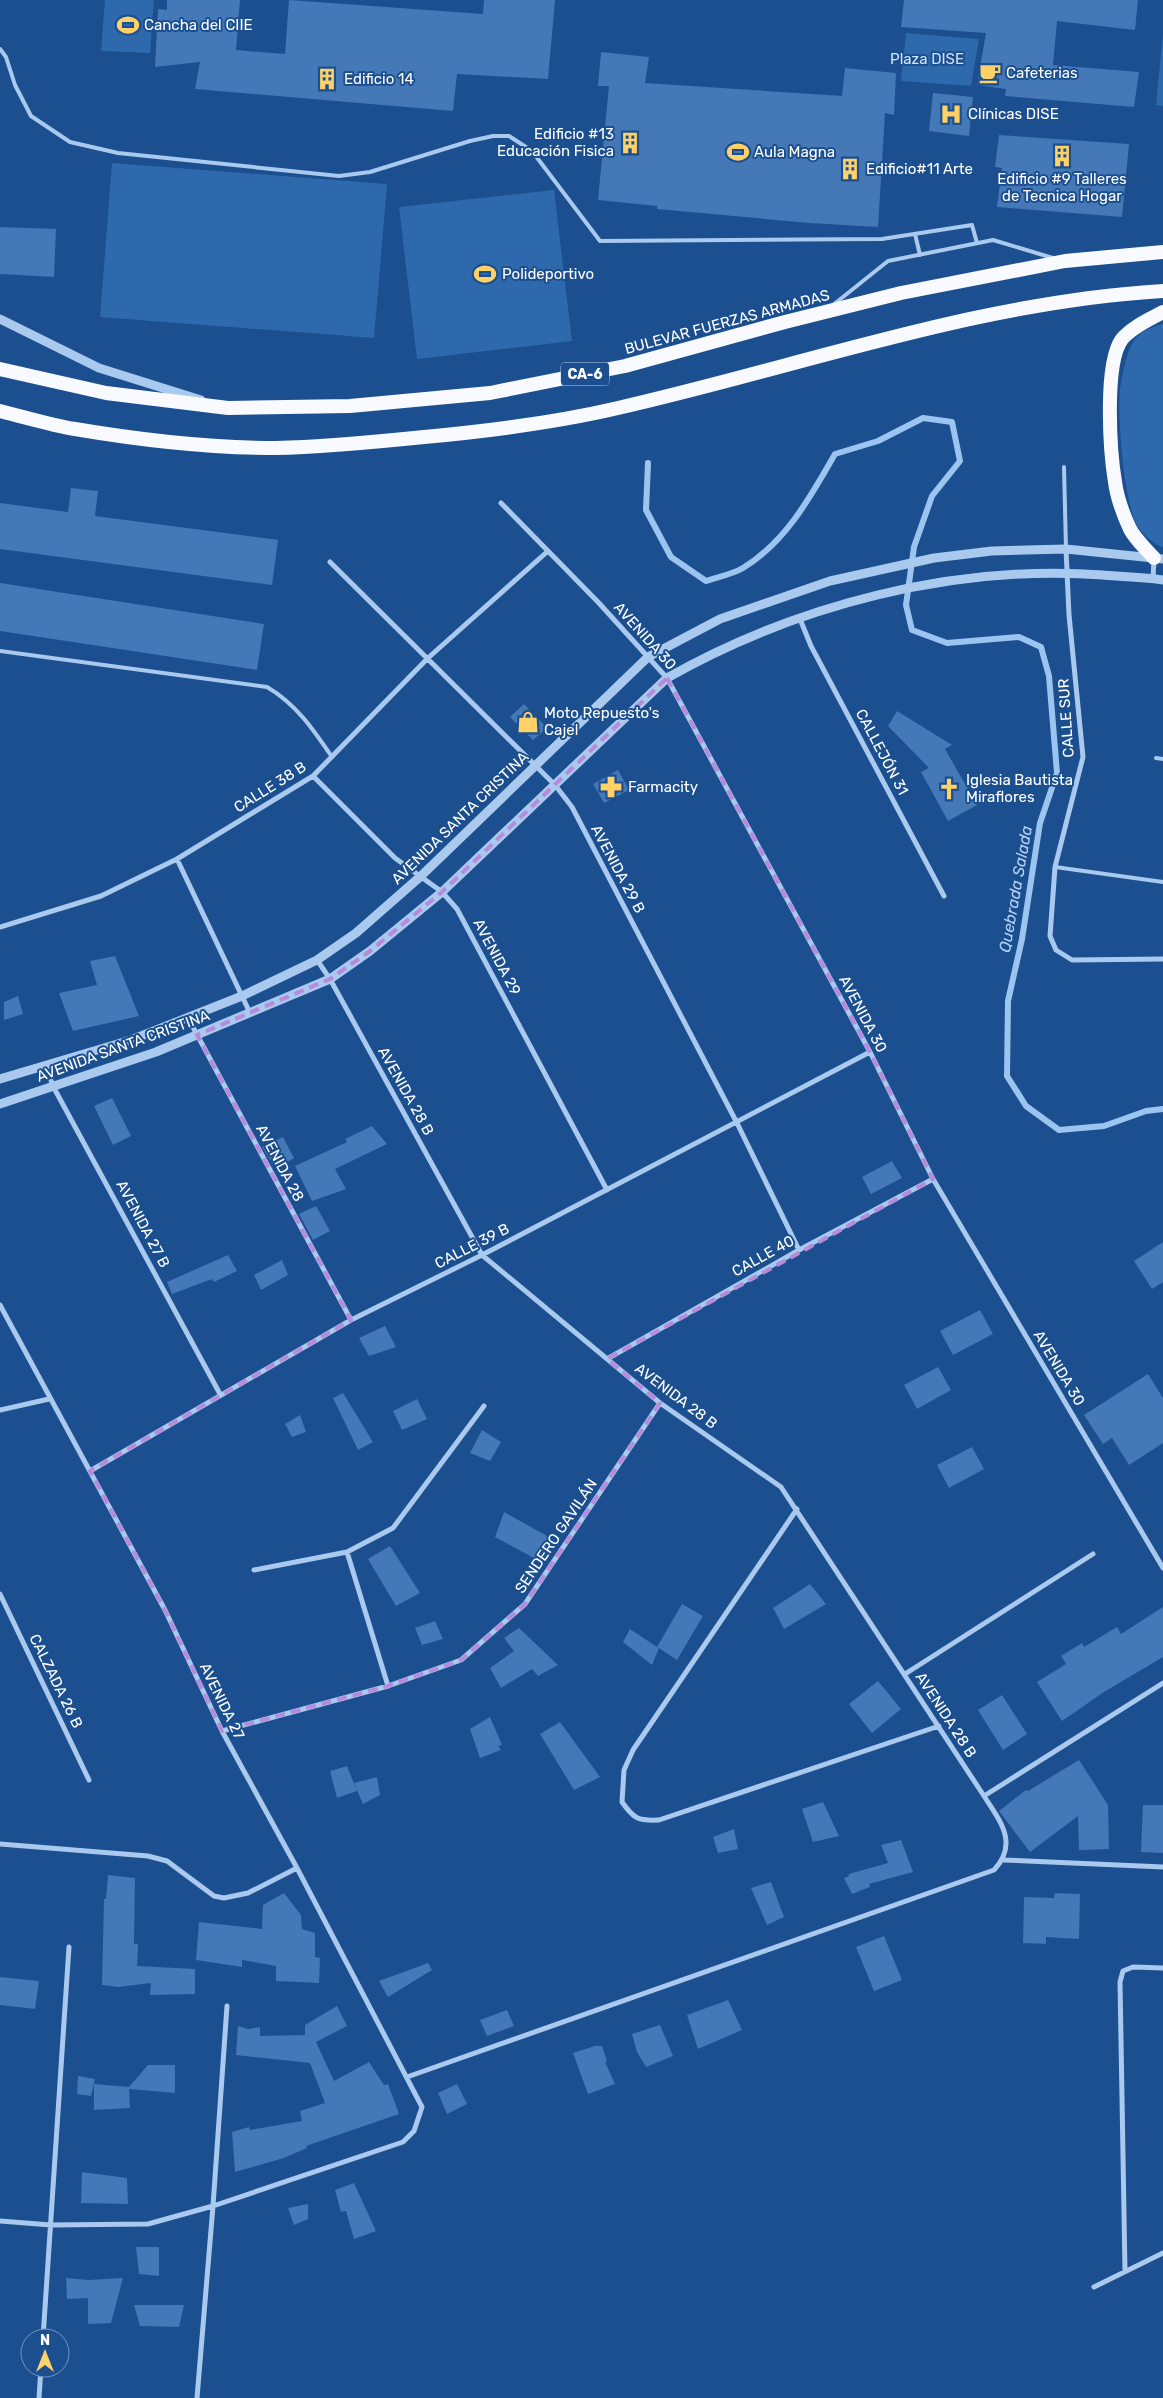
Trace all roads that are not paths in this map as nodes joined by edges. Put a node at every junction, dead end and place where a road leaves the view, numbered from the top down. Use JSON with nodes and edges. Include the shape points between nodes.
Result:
{"nodes":[{"id":1,"x":0,"y":49,"type":"edge"},
{"id":2,"x":916,"y":234,"type":"junction"},
{"id":3,"x":977,"y":243,"type":"junction"},
{"id":4,"x":1163,"y":252,"type":"edge"},
{"id":5,"x":920,"y":255,"type":"junction"},
{"id":6,"x":1065,"y":261,"type":"junction"},
{"id":7,"x":1163,"y":291,"type":"edge"},
{"id":8,"x":824,"y":312,"type":"junction"},
{"id":9,"x":1163,"y":312,"type":"edge"},
{"id":10,"x":0,"y":319,"type":"edge"},
{"id":11,"x":0,"y":369,"type":"edge"},
{"id":12,"x":228,"y":408,"type":"junction"},
{"id":13,"x":0,"y":411,"type":"edge"},
{"id":14,"x":1064,"y":467,"type":"dead end"},
{"id":15,"x":501,"y":503,"type":"dead end"},
{"id":16,"x":1066,"y":549,"type":"junction"},
{"id":17,"x":548,"y":551,"type":"junction"},
{"id":18,"x":1159,"y":558,"type":"edge"},
{"id":19,"x":330,"y":562,"type":"dead end"},
{"id":20,"x":1066,"y":572,"type":"junction"},
{"id":21,"x":1158,"y":579,"type":"edge"},
{"id":22,"x":800,"y":619,"type":"junction"},
{"id":23,"x":0,"y":651,"type":"edge"},
{"id":24,"x":648,"y":657,"type":"junction"},
{"id":25,"x":428,"y":658,"type":"junction"},
{"id":26,"x":667,"y":678,"type":"junction"},
{"id":27,"x":332,"y":757,"type":"junction"},
{"id":28,"x":1156,"y":758,"type":"dead end"},
{"id":29,"x":1163,"y":759,"type":"edge"},
{"id":30,"x":535,"y":766,"type":"junction"},
{"id":31,"x":314,"y":776,"type":"junction"},
{"id":32,"x":555,"y":785,"type":"junction"},
{"id":33,"x":177,"y":859,"type":"junction"},
{"id":34,"x":1055,"y":866,"type":"junction"},
{"id":35,"x":421,"y":876,"type":"junction"},
{"id":36,"x":1163,"y":882,"type":"edge"},
{"id":37,"x":442,"y":892,"type":"junction"},
{"id":38,"x":944,"y":896,"type":"dead end"},
{"id":39,"x":0,"y":927,"type":"edge"},
{"id":40,"x":1163,"y":958,"type":"edge"},
{"id":41,"x":317,"y":960,"type":"junction"},
{"id":42,"x":330,"y":979,"type":"junction"},
{"id":43,"x":242,"y":996,"type":"junction"},
{"id":44,"x":250,"y":1013,"type":"junction"},
{"id":45,"x":188,"y":1018,"type":"junction"},
{"id":46,"x":197,"y":1035,"type":"junction"},
{"id":47,"x":870,"y":1052,"type":"junction"},
{"id":48,"x":45,"y":1066,"type":"junction"},
{"id":49,"x":0,"y":1079,"type":"edge"},
{"id":50,"x":54,"y":1088,"type":"junction"},
{"id":51,"x":0,"y":1104,"type":"edge"},
{"id":52,"x":737,"y":1123,"type":"junction"},
{"id":53,"x":933,"y":1179,"type":"junction"},
{"id":54,"x":607,"y":1190,"type":"junction"},
{"id":55,"x":799,"y":1250,"type":"junction"},
{"id":56,"x":482,"y":1255,"type":"junction"},
{"id":57,"x":0,"y":1305,"type":"edge"},
{"id":58,"x":351,"y":1320,"type":"junction"},
{"id":59,"x":607,"y":1359,"type":"junction"},
{"id":60,"x":220,"y":1394,"type":"junction"},
{"id":61,"x":49,"y":1399,"type":"junction"},
{"id":62,"x":660,"y":1403,"type":"junction"},
{"id":63,"x":484,"y":1406,"type":"dead end"},
{"id":64,"x":0,"y":1410,"type":"edge"},
{"id":65,"x":90,"y":1471,"type":"junction"},
{"id":66,"x":797,"y":1509,"type":"junction"},
{"id":67,"x":347,"y":1552,"type":"junction"},
{"id":68,"x":1093,"y":1554,"type":"dead end"},
{"id":69,"x":1163,"y":1568,"type":"edge"},
{"id":70,"x":254,"y":1570,"type":"dead end"},
{"id":71,"x":0,"y":1594,"type":"edge"},
{"id":72,"x":905,"y":1674,"type":"junction"},
{"id":73,"x":1163,"y":1682,"type":"edge"},
{"id":74,"x":388,"y":1686,"type":"junction"},
{"id":75,"x":938,"y":1726,"type":"junction"},
{"id":76,"x":222,"y":1731,"type":"junction"},
{"id":77,"x":89,"y":1780,"type":"dead end"},
{"id":78,"x":984,"y":1796,"type":"junction"},
{"id":79,"x":0,"y":1844,"type":"edge"},
{"id":80,"x":1004,"y":1860,"type":"junction"},
{"id":81,"x":1163,"y":1867,"type":"edge"},
{"id":82,"x":297,"y":1868,"type":"junction"},
{"id":83,"x":69,"y":1947,"type":"dead end"},
{"id":84,"x":1163,"y":1968,"type":"edge"},
{"id":85,"x":227,"y":2006,"type":"dead end"},
{"id":86,"x":407,"y":2077,"type":"junction"},
{"id":87,"x":213,"y":2206,"type":"junction"},
{"id":88,"x":0,"y":2221,"type":"edge"},
{"id":89,"x":50,"y":2225,"type":"junction"},
{"id":90,"x":1163,"y":2253,"type":"edge"},
{"id":91,"x":1126,"y":2270,"type":"junction"},
{"id":92,"x":1094,"y":2287,"type":"dead end"},
{"id":93,"x":44,"y":2328,"type":"edge"},
{"id":94,"x":40,"y":2378,"type":"edge"},
{"id":95,"x":39,"y":2398,"type":"edge"},
{"id":96,"x":197,"y":2398,"type":"edge"}],
"edges":[{"from":1,"to":2,"type":"lane","via":[[31,116],[70,142],[118,153],[340,176],[370,172],[470,141],[509,136],[532,151],[600,241],[882,239]]},
{"from":2,"to":3,"type":"lane","via":[[972,225]]},
{"from":2,"to":5,"type":"lane"},
{"from":3,"to":5,"type":"lane"},
{"from":3,"to":6,"type":"lane","via":[[993,240]]},
{"from":4,"to":6,"type":"highway","name":"BULEVAR FUERZAS ARMADAS","number":"CA-6"},
{"from":5,"to":8,"type":"lane","via":[[888,261]]},
{"from":6,"to":8,"type":"highway","name":"BULEVAR FUERZAS ARMADAS","number":"CA-6","via":[[901,293]]},
{"from":7,"to":13,"type":"highway","via":[[1080,299],[961,320],[619,408],[491,431],[351,444],[275,448],[222,446],[73,429]]},
{"from":8,"to":12,"type":"highway","name":"BULEVAR FUERZAS ARMADAS","number":"CA-6","via":[[624,366],[490,393],[350,406]]},
{"from":9,"to":18,"type":"highway","via":[[1133,329],[1122,340],[1111,374],[1110,405],[1115,481],[1130,531]]},
{"from":10,"to":12,"type":"street","via":[[99,368]]},
{"from":11,"to":12,"type":"highway","name":"BULEVAR FUERZAS ARMADAS","number":"CA-6","via":[[106,393]]},
{"from":14,"to":16,"type":"lane"},
{"from":15,"to":17,"type":"street","name":"AVENIDA 30"},
{"from":16,"to":18,"type":"street","name":"AVENIDA SANTA CRISTINA"},
{"from":16,"to":20,"type":"street","name":"CALLE SUR"},
{"from":16,"to":24,"type":"street","name":"AVENIDA SANTA CRISTINA","via":[[992,551],[934,558],[830,581],[720,619]]},
{"from":17,"to":24,"type":"street","name":"AVENIDA 30"},
{"from":17,"to":25,"type":"street","name":"CALLE 38 B"},
{"from":18,"to":21,"type":"street"},
{"from":19,"to":25,"type":"street","name":"AVENIDA 29 B"},
{"from":20,"to":21,"type":"street","name":"AVENIDA SANTA CRISTINA"},
{"from":20,"to":22,"type":"street","name":"AVENIDA SANTA CRISTINA","via":[[955,580],[858,600]]},
{"from":20,"to":34,"type":"street","name":"CALLE SUR","via":[[1083,757]]},
{"from":22,"to":26,"type":"street","name":"AVENIDA SANTA CRISTINA","via":[[756,633]]},
{"from":22,"to":38,"type":"street","name":"CALLEJÓN 31"},
{"from":23,"to":27,"type":"lane","via":[[267,687],[285,697],[306,719]]},
{"from":24,"to":26,"type":"street","name":"AVENIDA 30"},
{"from":24,"to":30,"type":"street","name":"AVENIDA SANTA CRISTINA"},
{"from":25,"to":27,"type":"street","name":"CALLE 38 B"},
{"from":25,"to":30,"type":"street","name":"AVENIDA 29 B"},
{"from":26,"to":32,"type":"street","name":"AVENIDA SANTA CRISTINA"},
{"from":26,"to":47,"type":"street","name":"AVENIDA 30"},
{"from":27,"to":31,"type":"street","name":"CALLE 38 B"},
{"from":28,"to":29,"type":"lane"},
{"from":30,"to":32,"type":"street","name":"AVENIDA 29 B"},
{"from":30,"to":35,"type":"street","name":"AVENIDA SANTA CRISTINA"},
{"from":31,"to":33,"type":"street","name":"CALLE 38 B"},
{"from":31,"to":35,"type":"street","name":"AVENIDA 29","via":[[395,858]]},
{"from":32,"to":37,"type":"street","name":"AVENIDA SANTA CRISTINA"},
{"from":32,"to":52,"type":"street","name":"AVENIDA 29 B","via":[[572,807]]},
{"from":33,"to":39,"type":"street","name":"CALLE 38 B","via":[[100,896]]},
{"from":33,"to":43,"type":"street"},
{"from":34,"to":36,"type":"lane"},
{"from":34,"to":40,"type":"street","name":"CALLE SUR","via":[[1050,936],[1056,950],[1072,960]]},
{"from":35,"to":37,"type":"street","name":"AVENIDA 29"},
{"from":35,"to":41,"type":"street","name":"AVENIDA SANTA CRISTINA","via":[[356,933]]},
{"from":37,"to":42,"type":"street","name":"AVENIDA SANTA CRISTINA"},
{"from":37,"to":54,"type":"street","name":"AVENIDA 29","via":[[457,909]]},
{"from":41,"to":42,"type":"street","name":"AVENIDA 28 B"},
{"from":41,"to":43,"type":"street","name":"AVENIDA SANTA CRISTINA"},
{"from":42,"to":44,"type":"street","name":"AVENIDA SANTA CRISTINA"},
{"from":42,"to":56,"type":"street","name":"AVENIDA 28 B"},
{"from":43,"to":44,"type":"street"},
{"from":43,"to":45,"type":"street","name":"AVENIDA SANTA CRISTINA"},
{"from":44,"to":46,"type":"street","name":"AVENIDA SANTA CRISTINA"},
{"from":45,"to":46,"type":"street","name":"AVENIDA 28"},
{"from":45,"to":48,"type":"street","name":"AVENIDA SANTA CRISTINA","via":[[131,1040]]},
{"from":46,"to":50,"type":"street","name":"AVENIDA SANTA CRISTINA"},
{"from":46,"to":58,"type":"street","name":"AVENIDA 28"},
{"from":47,"to":52,"type":"street","name":"CALLE 39 B"},
{"from":47,"to":53,"type":"street","name":"AVENIDA 30"},
{"from":48,"to":49,"type":"street","name":"AVENIDA SANTA CRISTINA"},
{"from":48,"to":50,"type":"street","name":"AVENIDA 27 B"},
{"from":50,"to":51,"type":"street","name":"AVENIDA SANTA CRISTINA"},
{"from":50,"to":60,"type":"street","name":"AVENIDA 27 B"},
{"from":52,"to":54,"type":"street","name":"CALLE 39 B"},
{"from":52,"to":55,"type":"street","name":"AVENIDA 29 B"},
{"from":53,"to":55,"type":"street","name":"CALLE 40"},
{"from":53,"to":69,"type":"street","name":"AVENIDA 30"},
{"from":54,"to":56,"type":"street","name":"CALLE 39 B"},
{"from":55,"to":59,"type":"street","name":"CALLE 40"},
{"from":56,"to":58,"type":"street","name":"CALLE 39 B"},
{"from":56,"to":59,"type":"street","name":"AVENIDA 28 B"},
{"from":57,"to":61,"type":"street","name":"AVENIDA 27"},
{"from":58,"to":60,"type":"street","name":"CALLE 39 B"},
{"from":59,"to":62,"type":"street","name":"AVENIDA 28 B"},
{"from":60,"to":65,"type":"street","name":"CALLE 39 B"},
{"from":61,"to":64,"type":"street"},
{"from":61,"to":65,"type":"street","name":"AVENIDA 27"},
{"from":62,"to":66,"type":"street","name":"AVENIDA 28 B","via":[[781,1487]]},
{"from":62,"to":74,"type":"street","name":"SENDERO GAVILÁN","via":[[525,1604],[461,1660]]},
{"from":63,"to":67,"type":"street","via":[[394,1528]]},
{"from":65,"to":76,"type":"street","name":"AVENIDA 27","via":[[165,1610]]},
{"from":66,"to":72,"type":"street","name":"AVENIDA 28 B"},
{"from":66,"to":75,"type":"street","via":[[633,1750],[624,1770],[622,1802],[641,1821],[659,1820]]},
{"from":67,"to":70,"type":"street"},
{"from":67,"to":74,"type":"street"},
{"from":68,"to":72,"type":"street"},
{"from":71,"to":77,"type":"street","name":"CALZADA 26 B"},
{"from":72,"to":75,"type":"street","name":"AVENIDA 28 B"},
{"from":73,"to":78,"type":"street"},
{"from":74,"to":76,"type":"street","name":"SENDERO GAVILÁN"},
{"from":75,"to":78,"type":"street","name":"AVENIDA 28 B"},
{"from":76,"to":82,"type":"street","name":"AVENIDA 27"},
{"from":78,"to":80,"type":"street","name":"AVENIDA 28 B","via":[[1002,1826],[1008,1844]]},
{"from":79,"to":82,"type":"street","via":[[167,1860],[214,1896],[224,1898],[248,1893]]},
{"from":80,"to":81,"type":"street"},
{"from":80,"to":86,"type":"street","via":[[994,1870]]},
{"from":82,"to":86,"type":"street","name":"AVENIDA 27"},
{"from":83,"to":89,"type":"street"},
{"from":84,"to":91,"type":"street","via":[[1133,1967],[1123,1971],[1120,1982]]},
{"from":85,"to":87,"type":"street"},
{"from":86,"to":87,"type":"street","name":"AVENIDA 27","via":[[422,2107],[414,2131],[403,2142]]},
{"from":87,"to":89,"type":"street","via":[[148,2224]]},
{"from":87,"to":96,"type":"street"},
{"from":88,"to":89,"type":"street"},
{"from":89,"to":93,"type":"street"},
{"from":90,"to":91,"type":"street"},
{"from":91,"to":92,"type":"street"},
{"from":94,"to":95,"type":"street"}]}
